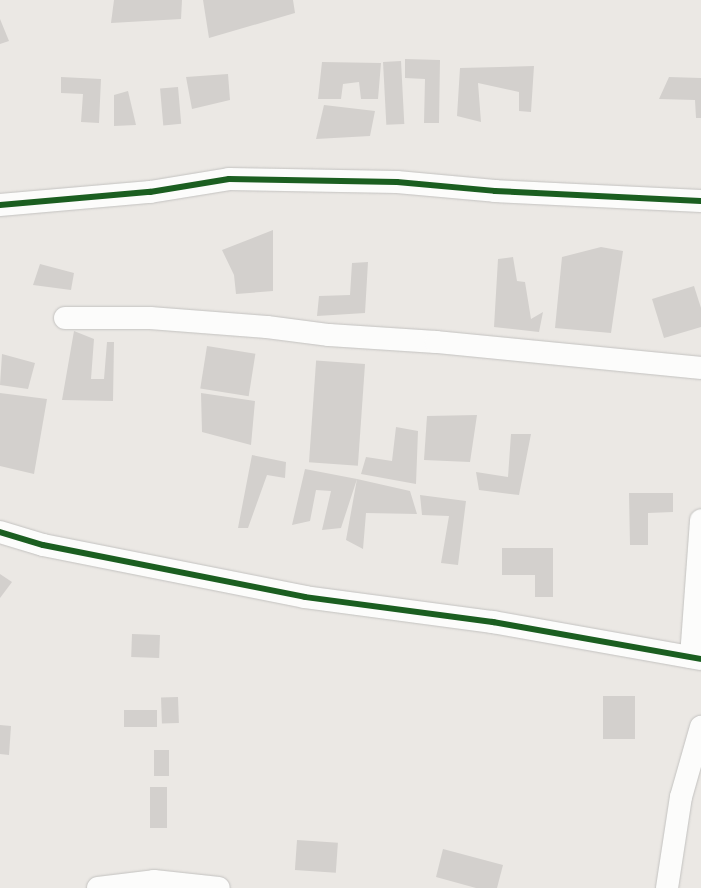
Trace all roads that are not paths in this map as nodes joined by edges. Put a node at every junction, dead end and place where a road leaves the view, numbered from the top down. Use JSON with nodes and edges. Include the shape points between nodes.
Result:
{"nodes":[{"id":1,"x":701,"y":201,"type":"edge"},
{"id":2,"x":0,"y":205,"type":"edge"},
{"id":3,"x":65,"y":318,"type":"dead end"},
{"id":4,"x":701,"y":368,"type":"edge"},
{"id":5,"x":701,"y":520,"type":"edge"},
{"id":6,"x":0,"y":532,"type":"edge"},
{"id":7,"x":696,"y":658,"type":"edge"},
{"id":8,"x":701,"y":727,"type":"edge"},
{"id":9,"x":98,"y":888,"type":"edge"},
{"id":10,"x":219,"y":888,"type":"edge"},
{"id":11,"x":667,"y":888,"type":"edge"}],
"edges":[{"from":1,"to":2,"type":"street","via":[[397,182],[229,179],[150,192]]},
{"from":3,"to":4,"type":"street","via":[[150,318],[267,326],[329,335],[436,342]]},
{"from":5,"to":7,"type":"street"},
{"from":6,"to":7,"type":"street","via":[[43,545],[305,597],[493,622]]},
{"from":8,"to":11,"type":"street","via":[[681,797]]},
{"from":9,"to":10,"type":"street","via":[[154,881]]}]}
